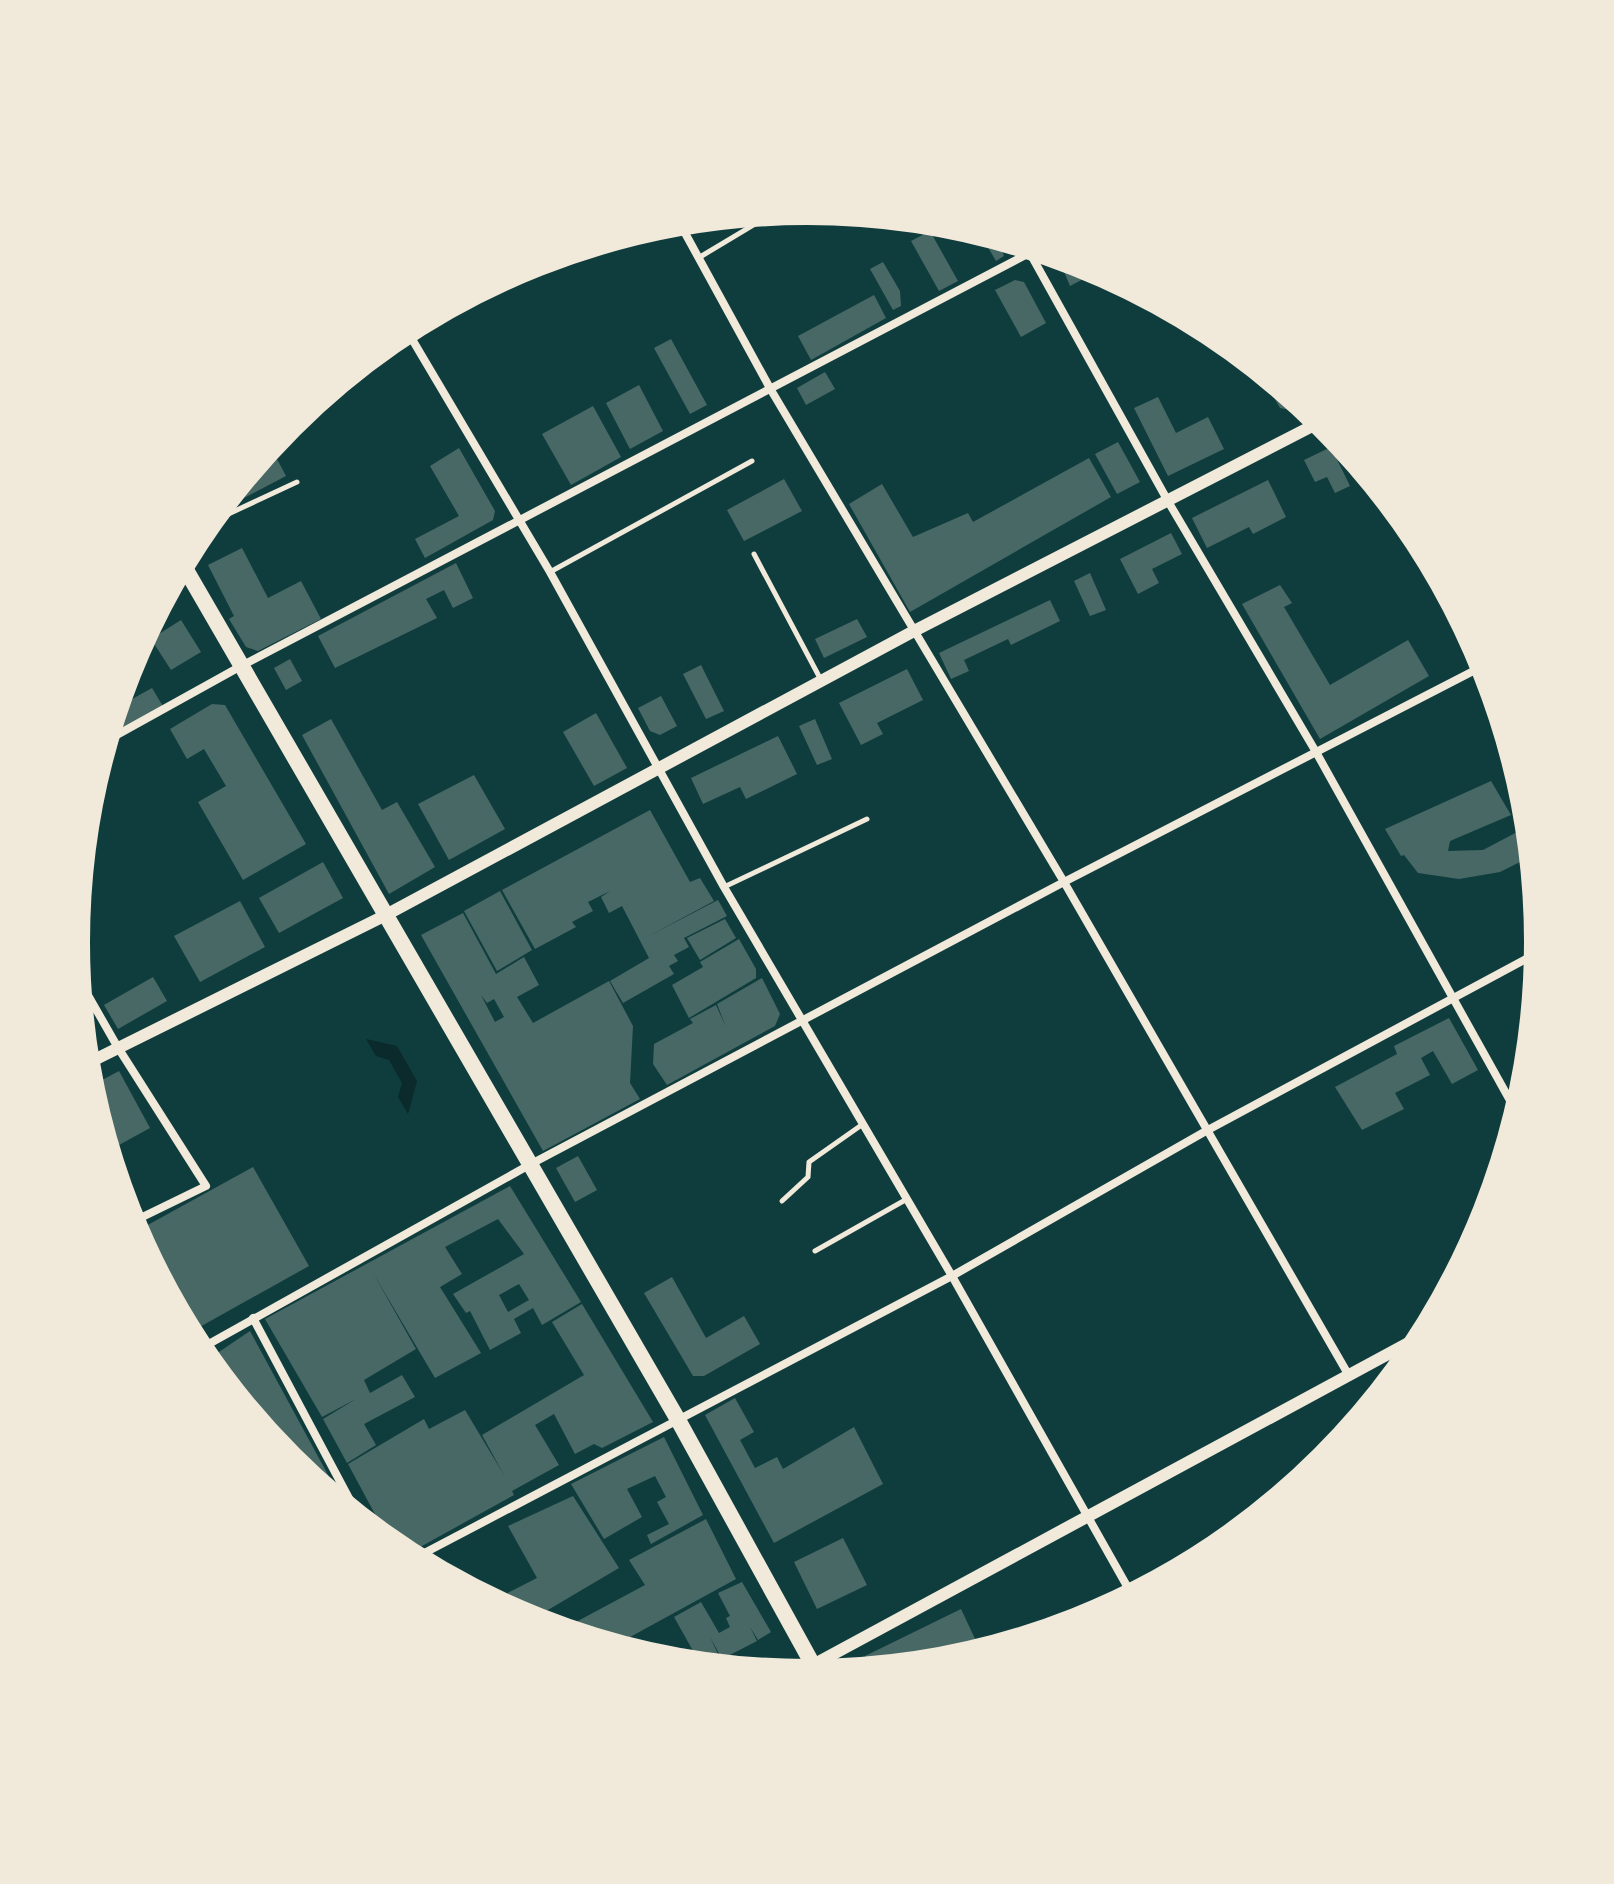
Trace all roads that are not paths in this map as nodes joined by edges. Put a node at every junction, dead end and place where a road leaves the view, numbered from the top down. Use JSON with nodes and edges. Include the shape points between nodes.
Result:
{"nodes":[{"id":1,"x":752,"y":226,"type":"edge"},
{"id":2,"x":686,"y":234,"type":"edge"},
{"id":3,"x":1021,"y":256,"type":"edge"},
{"id":4,"x":700,"y":257,"type":"junction"},
{"id":5,"x":1037,"y":261,"type":"edge"},
{"id":6,"x":413,"y":341,"type":"edge"},
{"id":7,"x":771,"y":390,"type":"junction"},
{"id":8,"x":1309,"y":428,"type":"edge"},
{"id":9,"x":752,"y":461,"type":"dead end"},
{"id":10,"x":297,"y":482,"type":"dead end"},
{"id":11,"x":1169,"y":503,"type":"junction"},
{"id":12,"x":231,"y":513,"type":"edge"},
{"id":13,"x":518,"y":520,"type":"junction"},
{"id":14,"x":754,"y":554,"type":"dead end"},
{"id":15,"x":550,"y":572,"type":"junction"},
{"id":16,"x":189,"y":574,"type":"edge"},
{"id":17,"x":914,"y":631,"type":"junction"},
{"id":18,"x":243,"y":665,"type":"junction"},
{"id":19,"x":1473,"y":671,"type":"edge"},
{"id":20,"x":823,"y":683,"type":"junction"},
{"id":21,"x":119,"y":734,"type":"edge"},
{"id":22,"x":1316,"y":752,"type":"junction"},
{"id":23,"x":659,"y":767,"type":"junction"},
{"id":24,"x":867,"y":819,"type":"dead end"},
{"id":25,"x":1064,"y":882,"type":"junction"},
{"id":26,"x":724,"y":887,"type":"junction"},
{"id":27,"x":384,"y":916,"type":"junction"},
{"id":28,"x":1525,"y":959,"type":"edge"},
{"id":29,"x":1452,"y":997,"type":"junction"},
{"id":30,"x":91,"y":1000,"type":"edge"},
{"id":31,"x":803,"y":1022,"type":"junction"},
{"id":32,"x":117,"y":1046,"type":"junction"},
{"id":33,"x":98,"y":1057,"type":"edge"},
{"id":34,"x":1509,"y":1098,"type":"edge"},
{"id":35,"x":863,"y":1124,"type":"junction"},
{"id":36,"x":1206,"y":1131,"type":"junction"},
{"id":37,"x":531,"y":1164,"type":"junction"},
{"id":38,"x":907,"y":1199,"type":"junction"},
{"id":39,"x":782,"y":1201,"type":"dead end"},
{"id":40,"x":143,"y":1217,"type":"edge"},
{"id":41,"x":815,"y":1251,"type":"dead end"},
{"id":42,"x":952,"y":1276,"type":"junction"},
{"id":43,"x":253,"y":1318,"type":"junction"},
{"id":44,"x":210,"y":1343,"type":"edge"},
{"id":45,"x":1401,"y":1346,"type":"edge"},
{"id":46,"x":1348,"y":1374,"type":"junction"},
{"id":47,"x":677,"y":1418,"type":"junction"},
{"id":48,"x":347,"y":1494,"type":"edge"},
{"id":49,"x":1086,"y":1517,"type":"junction"},
{"id":50,"x":426,"y":1552,"type":"edge"},
{"id":51,"x":1127,"y":1586,"type":"edge"},
{"id":52,"x":832,"y":1660,"type":"edge"},
{"id":53,"x":811,"y":1661,"type":"edge"}],
"edges":[{"from":1,"to":4,"type":"lane"},
{"from":2,"to":4,"type":"street"},
{"from":3,"to":7,"type":"street"},
{"from":4,"to":7,"type":"street"},
{"from":5,"to":11,"type":"street"},
{"from":6,"to":13,"type":"street"},
{"from":7,"to":13,"type":"street"},
{"from":7,"to":17,"type":"street"},
{"from":8,"to":11,"type":"street"},
{"from":9,"to":15,"type":"lane"},
{"from":10,"to":12,"type":"lane"},
{"from":11,"to":17,"type":"street"},
{"from":11,"to":22,"type":"street"},
{"from":13,"to":15,"type":"street"},
{"from":13,"to":18,"type":"street"},
{"from":14,"to":20,"type":"lane"},
{"from":15,"to":23,"type":"street"},
{"from":16,"to":18,"type":"main road"},
{"from":17,"to":20,"type":"street"},
{"from":17,"to":25,"type":"street"},
{"from":18,"to":21,"type":"street"},
{"from":18,"to":27,"type":"main road"},
{"from":19,"to":22,"type":"street"},
{"from":20,"to":23,"type":"street"},
{"from":22,"to":25,"type":"street"},
{"from":22,"to":29,"type":"street"},
{"from":23,"to":26,"type":"street"},
{"from":23,"to":27,"type":"street"},
{"from":24,"to":26,"type":"lane"},
{"from":25,"to":31,"type":"street"},
{"from":25,"to":36,"type":"street"},
{"from":26,"to":31,"type":"street"},
{"from":27,"to":32,"type":"street"},
{"from":27,"to":37,"type":"main road"},
{"from":28,"to":29,"type":"street"},
{"from":29,"to":34,"type":"street"},
{"from":29,"to":36,"type":"street"},
{"from":30,"to":32,"type":"street"},
{"from":31,"to":35,"type":"street"},
{"from":31,"to":37,"type":"street"},
{"from":32,"to":33,"type":"street"},
{"from":32,"to":40,"type":"street","via":[[206,1186]]},
{"from":35,"to":38,"type":"street"},
{"from":35,"to":39,"type":"lane","via":[[809,1162],[808,1177]]},
{"from":36,"to":42,"type":"street"},
{"from":36,"to":46,"type":"street"},
{"from":37,"to":43,"type":"street"},
{"from":37,"to":47,"type":"main road"},
{"from":38,"to":41,"type":"lane"},
{"from":38,"to":42,"type":"street"},
{"from":42,"to":47,"type":"street"},
{"from":42,"to":49,"type":"street"},
{"from":43,"to":44,"type":"street"},
{"from":43,"to":48,"type":"street"},
{"from":45,"to":46,"type":"street"},
{"from":46,"to":49,"type":"street"},
{"from":47,"to":50,"type":"street"},
{"from":47,"to":53,"type":"main road"},
{"from":49,"to":51,"type":"street"},
{"from":49,"to":52,"type":"street"}]}
